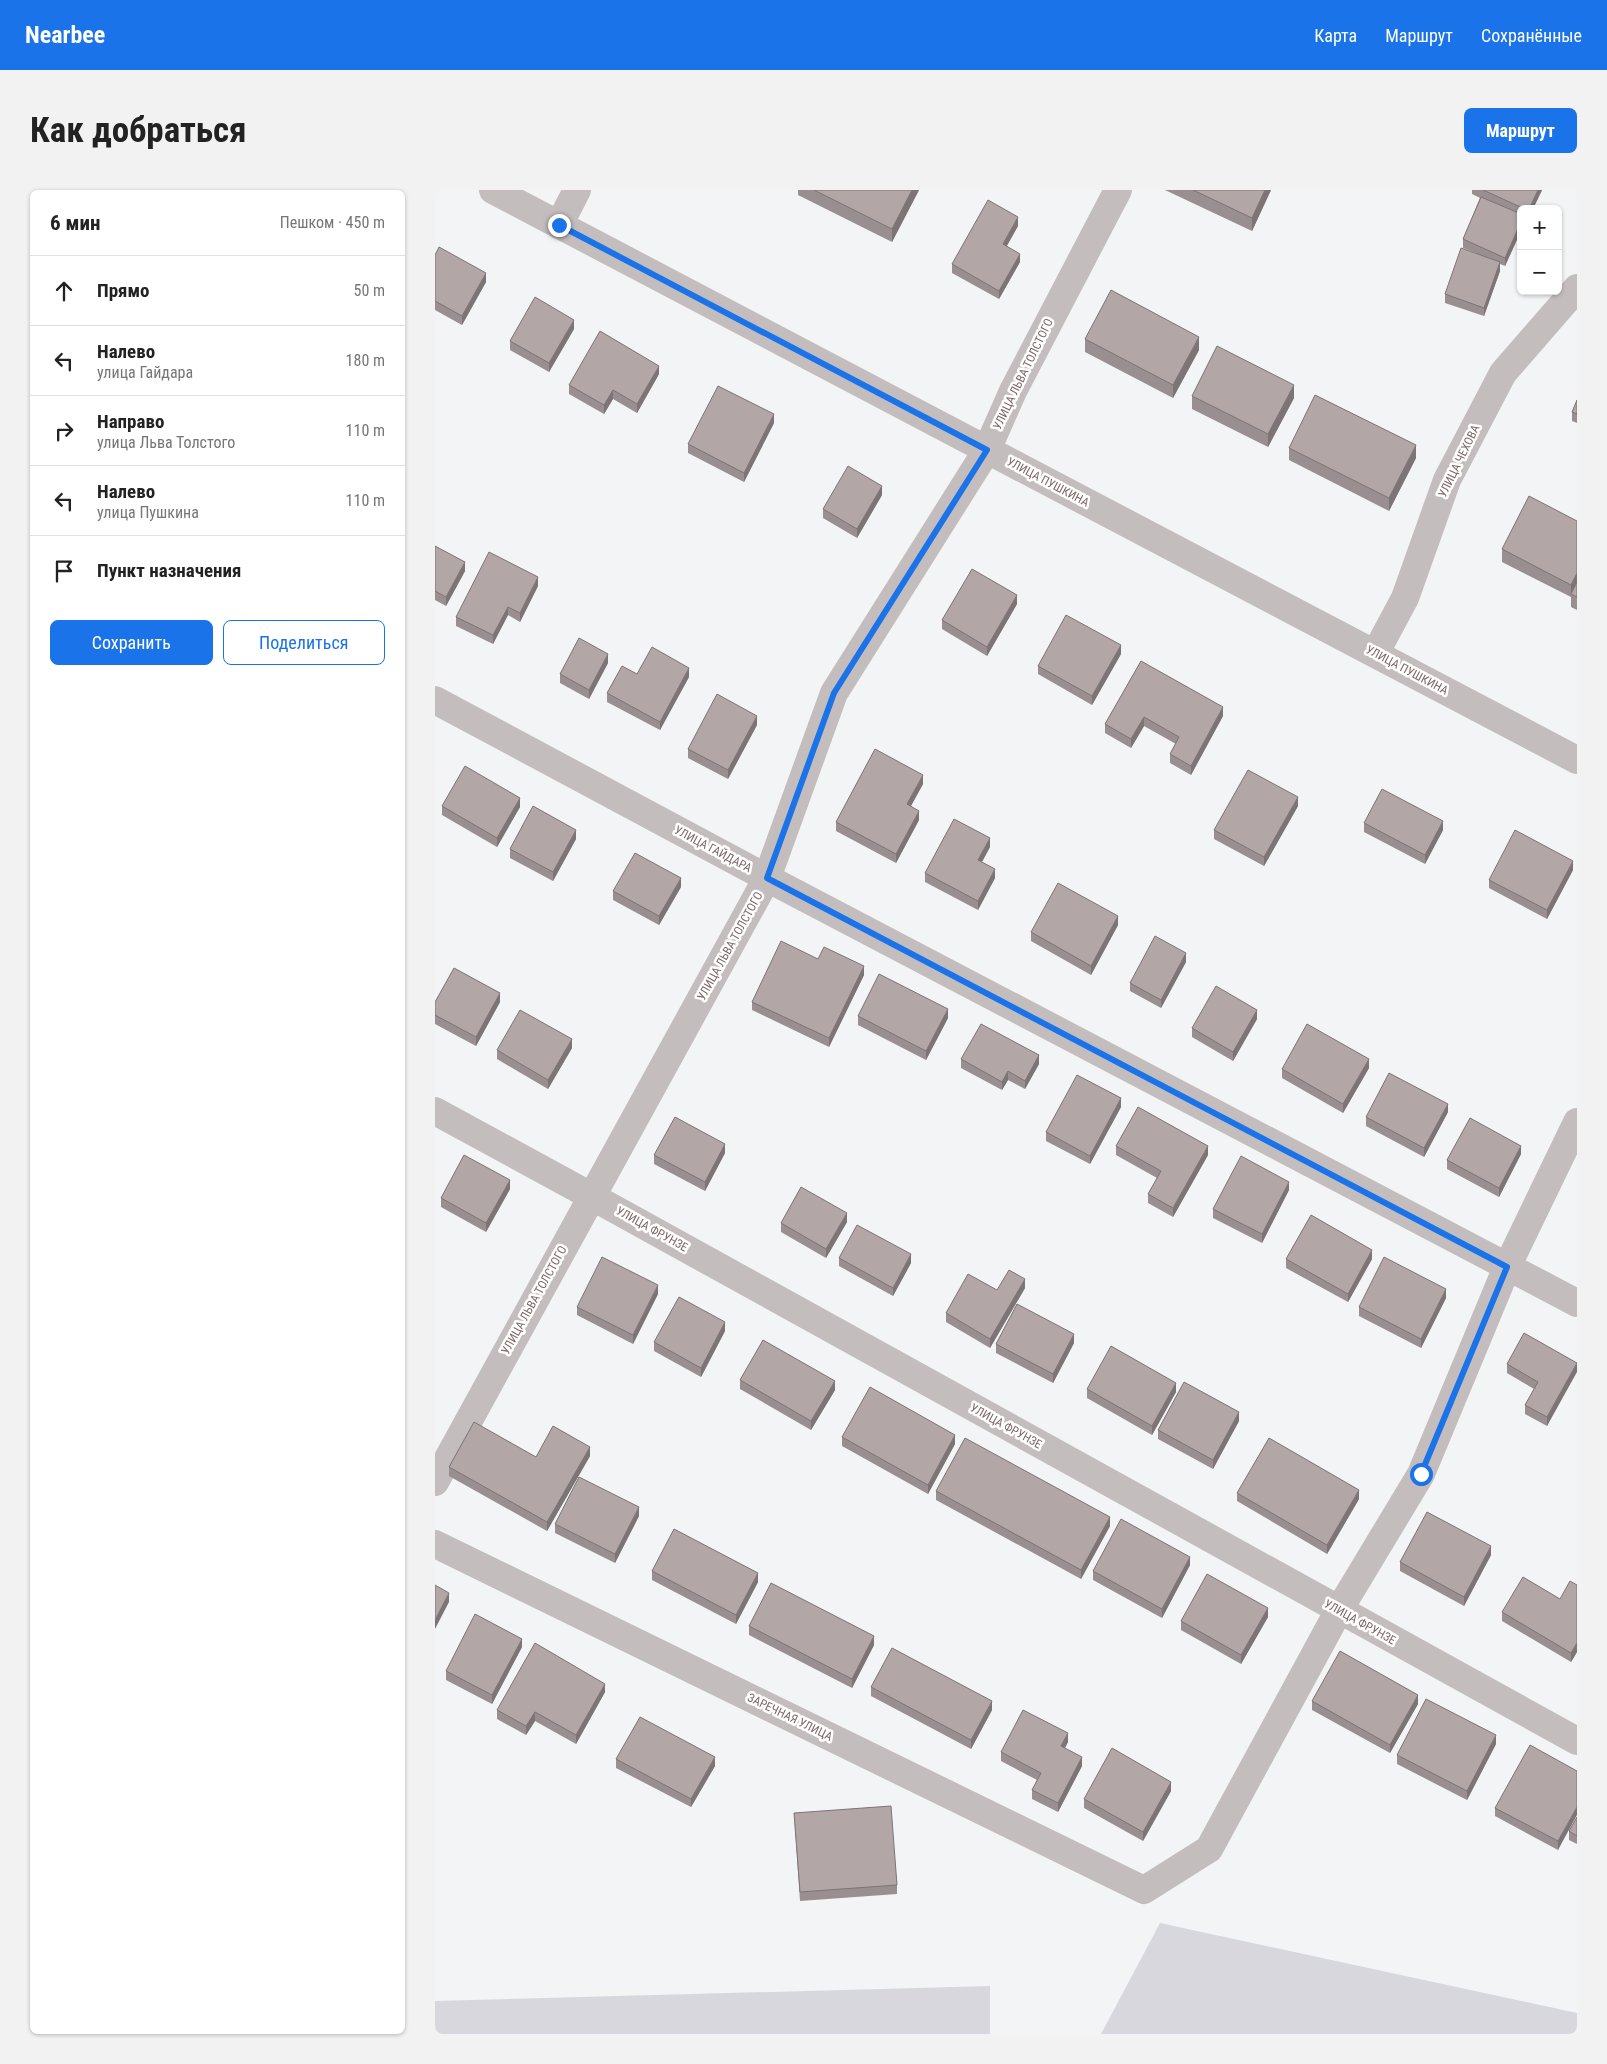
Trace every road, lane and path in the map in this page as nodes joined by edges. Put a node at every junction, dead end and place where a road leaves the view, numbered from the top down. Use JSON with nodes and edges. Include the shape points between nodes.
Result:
{"nodes":[{"id":1,"x":493,"y":190,"type":"edge"},
{"id":2,"x":577,"y":190,"type":"edge"},
{"id":3,"x":1118,"y":190,"type":"edge"},
{"id":4,"x":559,"y":225,"type":"junction"},
{"id":5,"x":1577,"y":288,"type":"edge"},
{"id":6,"x":987,"y":450,"type":"junction"},
{"id":7,"x":1375,"y":654,"type":"junction"},
{"id":8,"x":435,"y":700,"type":"edge"},
{"id":9,"x":1577,"y":760,"type":"edge"},
{"id":10,"x":767,"y":878,"type":"junction"},
{"id":11,"x":435,"y":1111,"type":"edge"},
{"id":12,"x":1577,"y":1122,"type":"edge"},
{"id":13,"x":591,"y":1196,"type":"junction"},
{"id":14,"x":1507,"y":1267,"type":"junction"},
{"id":15,"x":1577,"y":1304,"type":"edge"},
{"id":16,"x":435,"y":1482,"type":"edge"},
{"id":17,"x":435,"y":1544,"type":"edge"},
{"id":18,"x":1339,"y":1610,"type":"junction"},
{"id":19,"x":1577,"y":1742,"type":"edge"}],
"edges":[{"from":1,"to":4,"type":"street","name":"УЛИЦА ПУШКИНА"},
{"from":2,"to":4,"type":"street"},
{"from":3,"to":6,"type":"street","name":"УЛИЦА ЛЬВА ТОЛСТОГО","via":[[1013,391]]},
{"from":4,"to":6,"type":"street","name":"УЛИЦА ПУШКИНА"},
{"from":5,"to":7,"type":"street","name":"УЛИЦА ЧЕХОВА","via":[[1503,373],[1447,480],[1405,598]]},
{"from":6,"to":7,"type":"street","name":"УЛИЦА ПУШКИНА"},
{"from":6,"to":10,"type":"street","name":"УЛИЦА ЛЬВА ТОЛСТОГО","via":[[834,693]]},
{"from":7,"to":9,"type":"street","name":"УЛИЦА ПУШКИНА"},
{"from":8,"to":10,"type":"street","name":"УЛИЦА ГАЙДАРА"},
{"from":10,"to":13,"type":"street","name":"УЛИЦА ЛЬВА ТОЛСТОГО"},
{"from":10,"to":14,"type":"street","name":"УЛИЦА ГАЙДАРА"},
{"from":11,"to":13,"type":"street","name":"УЛИЦА ФРУНЗЕ"},
{"from":12,"to":14,"type":"street"},
{"from":13,"to":16,"type":"street","name":"УЛИЦА ЛЬВА ТОЛСТОГО"},
{"from":13,"to":18,"type":"street","name":"УЛИЦА ФРУНЗЕ"},
{"from":14,"to":15,"type":"street","name":"УЛИЦА ГАЙДАРА"},
{"from":14,"to":18,"type":"street","via":[[1421,1474]]},
{"from":17,"to":18,"type":"street","name":"ЗАРЕЧНАЯ УЛИЦА","via":[[1144,1890],[1209,1849]]},
{"from":18,"to":19,"type":"street","name":"УЛИЦА ФРУНЗЕ"}]}
